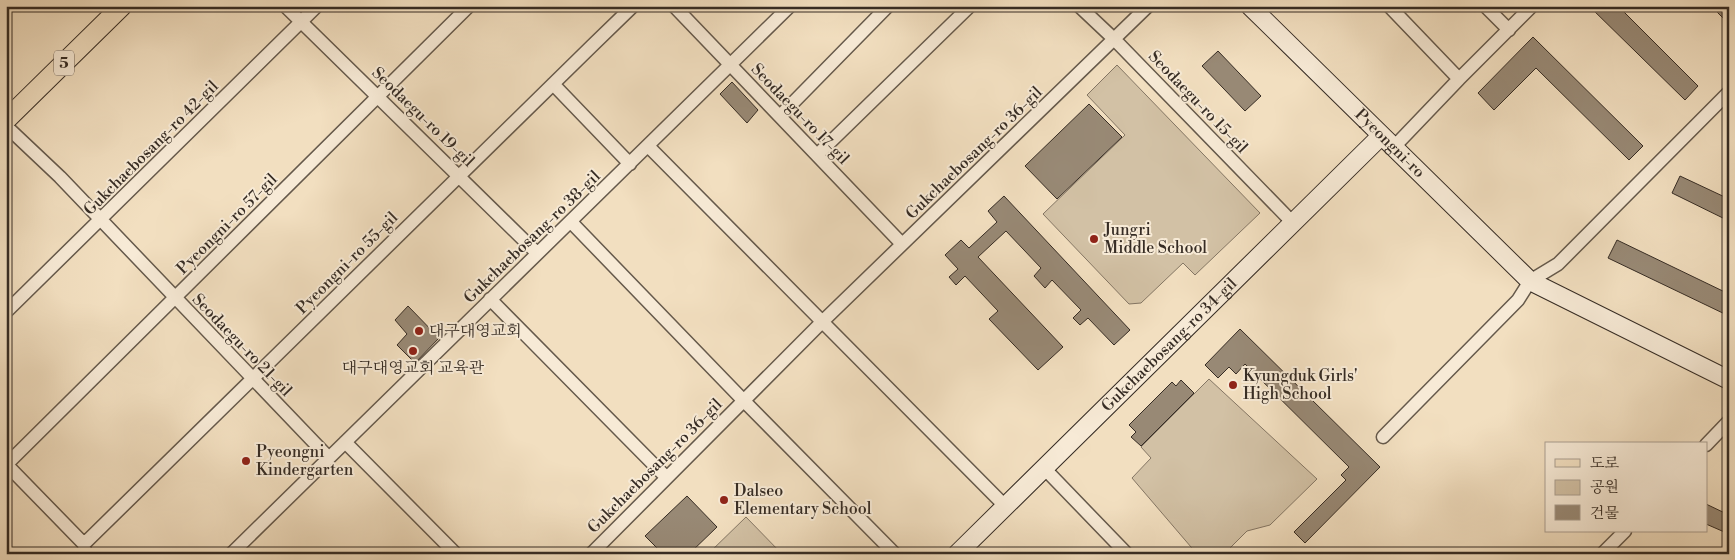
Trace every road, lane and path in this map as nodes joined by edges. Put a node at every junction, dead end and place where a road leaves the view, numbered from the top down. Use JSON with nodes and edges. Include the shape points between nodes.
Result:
{"nodes":[{"id":1,"x":122,"y":6,"type":"edge"},
{"id":2,"x":285,"y":6,"type":"edge"},
{"id":3,"x":317,"y":6,"type":"edge"},
{"id":4,"x":469,"y":6,"type":"edge"},
{"id":5,"x":633,"y":6,"type":"edge"},
{"id":6,"x":674,"y":6,"type":"edge"},
{"id":7,"x":790,"y":6,"type":"edge"},
{"id":8,"x":888,"y":6,"type":"edge"},
{"id":9,"x":970,"y":6,"type":"edge"},
{"id":10,"x":1079,"y":6,"type":"edge"},
{"id":11,"x":1148,"y":6,"type":"edge"},
{"id":12,"x":1250,"y":6,"type":"edge"},
{"id":13,"x":1388,"y":6,"type":"edge"},
{"id":14,"x":1485,"y":6,"type":"edge"},
{"id":15,"x":1532,"y":6,"type":"edge"},
{"id":16,"x":301,"y":22,"type":"junction"},
{"id":17,"x":1509,"y":30,"type":"junction"},
{"id":18,"x":1114,"y":39,"type":"junction"},
{"id":19,"x":730,"y":65,"type":"junction"},
{"id":20,"x":1459,"y":79,"type":"junction"},
{"id":21,"x":553,"y":84,"type":"junction"},
{"id":22,"x":1729,"y":92,"type":"edge"},
{"id":23,"x":378,"y":96,"type":"junction"},
{"id":24,"x":780,"y":116,"type":"junction"},
{"id":25,"x":6,"y":120,"type":"edge"},
{"id":26,"x":6,"y":126,"type":"edge"},
{"id":27,"x":1387,"y":142,"type":"junction"},
{"id":28,"x":648,"y":146,"type":"junction"},
{"id":29,"x":817,"y":156,"type":"junction"},
{"id":30,"x":630,"y":164,"type":"junction"},
{"id":31,"x":458,"y":175,"type":"junction"},
{"id":32,"x":101,"y":220,"type":"junction"},
{"id":33,"x":571,"y":222,"type":"junction"},
{"id":34,"x":1293,"y":222,"type":"junction"},
{"id":35,"x":902,"y":244,"type":"junction"},
{"id":36,"x":537,"y":253,"type":"junction"},
{"id":37,"x":1530,"y":281,"type":"junction"},
{"id":38,"x":175,"y":299,"type":"junction"},
{"id":39,"x":490,"y":299,"type":"junction"},
{"id":40,"x":6,"y":312,"type":"edge"},
{"id":41,"x":822,"y":322,"type":"junction"},
{"id":42,"x":253,"y":379,"type":"junction"},
{"id":43,"x":1729,"y":380,"type":"edge"},
{"id":44,"x":743,"y":400,"type":"junction"},
{"id":45,"x":1729,"y":421,"type":"edge"},
{"id":46,"x":1383,"y":437,"type":"dead end"},
{"id":47,"x":345,"y":442,"type":"junction"},
{"id":48,"x":1708,"y":443,"type":"edge"},
{"id":49,"x":328,"y":458,"type":"junction"},
{"id":50,"x":7,"y":464,"type":"edge"},
{"id":51,"x":1044,"y":468,"type":"junction"},
{"id":52,"x":666,"y":477,"type":"junction"},
{"id":53,"x":1005,"y":506,"type":"junction"},
{"id":54,"x":1624,"y":532,"type":"edge"},
{"id":55,"x":85,"y":549,"type":"edge"},
{"id":56,"x":232,"y":554,"type":"edge"},
{"id":57,"x":456,"y":554,"type":"edge"},
{"id":58,"x":591,"y":554,"type":"edge"},
{"id":59,"x":895,"y":554,"type":"edge"},
{"id":60,"x":957,"y":554,"type":"edge"},
{"id":61,"x":1127,"y":554,"type":"edge"},
{"id":62,"x":1602,"y":554,"type":"edge"}],
"edges":[{"from":1,"to":25,"type":"main road","number":"5"},
{"from":2,"to":16,"type":"street","name":"Seodaegu-ro 19-gil"},
{"from":3,"to":16,"type":"street","name":"Gukchaebosang-ro 42-gil"},
{"from":4,"to":23,"type":"street","name":"Pyeongni-ro 57-gil"},
{"from":5,"to":21,"type":"street","name":"Pyeongni-ro 55-gil"},
{"from":6,"to":19,"type":"street","name":"Seodaegu-ro 17-gil"},
{"from":7,"to":19,"type":"street","name":"Gukchaebosang-ro 38-gil"},
{"from":8,"to":24,"type":"street"},
{"from":9,"to":29,"type":"street"},
{"from":10,"to":18,"type":"street","name":"Seodaegu-ro 15-gil"},
{"from":11,"to":18,"type":"street","name":"Gukchaebosang-ro 36-gil"},
{"from":12,"to":27,"type":"main road","name":"Pyeongni-ro"},
{"from":13,"to":20,"type":"street"},
{"from":14,"to":17,"type":"street"},
{"from":15,"to":17,"type":"street"},
{"from":16,"to":23,"type":"street","name":"Seodaegu-ro 19-gil"},
{"from":16,"to":32,"type":"street","name":"Gukchaebosang-ro 42-gil"},
{"from":17,"to":20,"type":"street"},
{"from":18,"to":34,"type":"street","name":"Seodaegu-ro 15-gil"},
{"from":18,"to":35,"type":"street","name":"Gukchaebosang-ro 36-gil"},
{"from":19,"to":24,"type":"street","name":"Seodaegu-ro 17-gil"},
{"from":19,"to":28,"type":"street","name":"Gukchaebosang-ro 38-gil"},
{"from":20,"to":27,"type":"street"},
{"from":21,"to":30,"type":"street"},
{"from":21,"to":31,"type":"street","name":"Pyeongni-ro 55-gil"},
{"from":22,"to":37,"type":"street","via":[[1558,264]]},
{"from":23,"to":31,"type":"street","name":"Seodaegu-ro 19-gil"},
{"from":23,"to":38,"type":"street","name":"Pyeongni-ro 57-gil"},
{"from":24,"to":29,"type":"street","name":"Seodaegu-ro 17-gil"},
{"from":26,"to":32,"type":"street","name":"Seodaegu-ro 21-gil"},
{"from":27,"to":34,"type":"main road","name":"Gukchaebosang-ro 34-gil"},
{"from":27,"to":37,"type":"main road","name":"Pyeongni-ro"},
{"from":28,"to":30,"type":"street","name":"Gukchaebosang-ro 38-gil"},
{"from":28,"to":41,"type":"street"},
{"from":29,"to":35,"type":"street","name":"Seodaegu-ro 17-gil"},
{"from":30,"to":33,"type":"street","name":"Gukchaebosang-ro 38-gil"},
{"from":31,"to":36,"type":"street","name":"Seodaegu-ro 19-gil"},
{"from":31,"to":42,"type":"street","name":"Pyeongni-ro 55-gil"},
{"from":32,"to":38,"type":"street","name":"Seodaegu-ro 21-gil"},
{"from":32,"to":40,"type":"street","name":"Gukchaebosang-ro 42-gil"},
{"from":33,"to":36,"type":"street","name":"Gukchaebosang-ro 38-gil"},
{"from":33,"to":44,"type":"street","name":"Gukchaebosang-ro 36-gil"},
{"from":34,"to":51,"type":"main road","name":"Gukchaebosang-ro 34-gil"},
{"from":35,"to":41,"type":"street","name":"Gukchaebosang-ro 36-gil"},
{"from":36,"to":39,"type":"street","name":"Gukchaebosang-ro 38-gil"},
{"from":37,"to":43,"type":"main road","name":"Pyeongni-ro"},
{"from":37,"to":46,"type":"street","via":[[1518,300]]},
{"from":38,"to":42,"type":"street","name":"Seodaegu-ro 21-gil"},
{"from":38,"to":50,"type":"street","name":"Pyeongni-ro 57-gil"},
{"from":39,"to":47,"type":"street","name":"Gukchaebosang-ro 38-gil"},
{"from":39,"to":52,"type":"street"},
{"from":41,"to":44,"type":"street","name":"Gukchaebosang-ro 36-gil"},
{"from":41,"to":53,"type":"street"},
{"from":42,"to":49,"type":"street","name":"Seodaegu-ro 21-gil"},
{"from":42,"to":55,"type":"street","name":"Pyeongni-ro 55-gil"},
{"from":44,"to":52,"type":"street","name":"Gukchaebosang-ro 36-gil"},
{"from":44,"to":59,"type":"street"},
{"from":45,"to":48,"type":"street"},
{"from":47,"to":49,"type":"street","name":"Gukchaebosang-ro 38-gil"},
{"from":47,"to":57,"type":"street"},
{"from":49,"to":56,"type":"street","name":"Gukchaebosang-ro 38-gil"},
{"from":50,"to":55,"type":"street"},
{"from":51,"to":53,"type":"main road","name":"Gukchaebosang-ro 34-gil"},
{"from":51,"to":61,"type":"street"},
{"from":52,"to":58,"type":"street","name":"Gukchaebosang-ro 36-gil"},
{"from":53,"to":60,"type":"main road","name":"Gukchaebosang-ro 34-gil"},
{"from":54,"to":62,"type":"street"}]}
